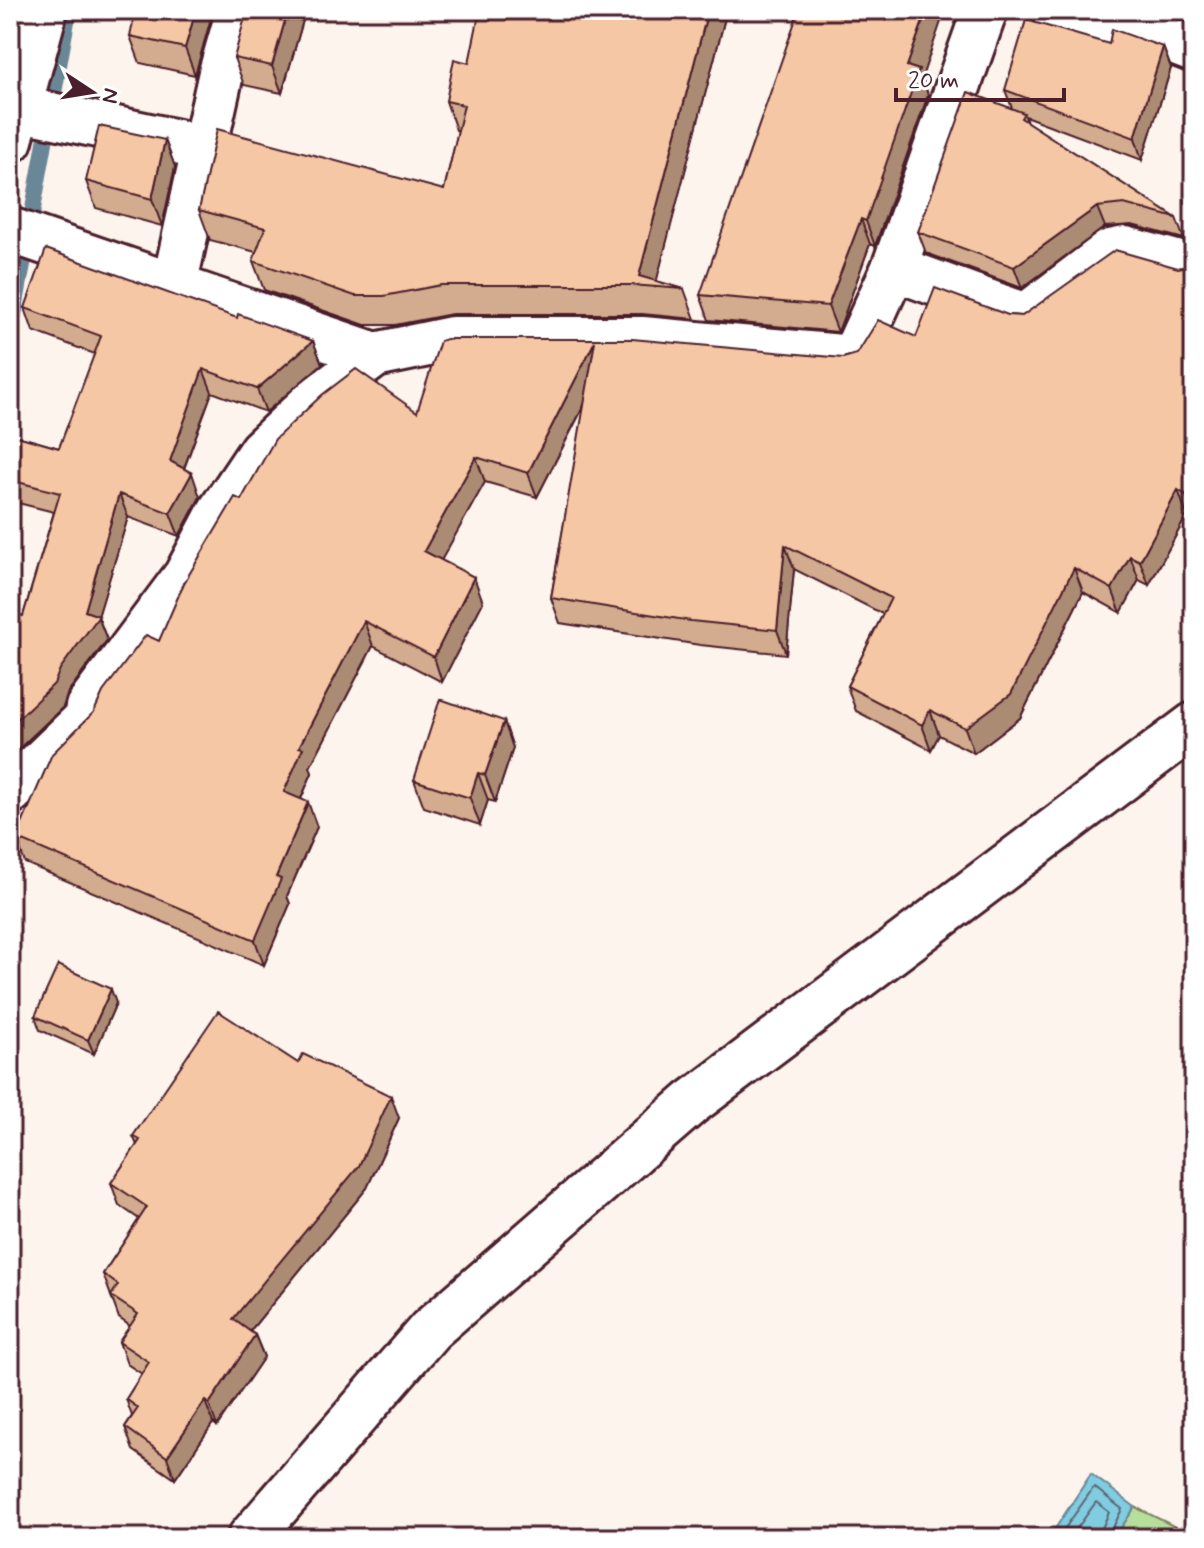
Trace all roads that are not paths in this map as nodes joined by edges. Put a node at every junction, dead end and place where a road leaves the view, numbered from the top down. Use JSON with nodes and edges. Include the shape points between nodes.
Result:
{"nodes":[{"id":1,"x":45,"y":10,"type":"edge"},
{"id":2,"x":239,"y":10,"type":"edge"},
{"id":3,"x":985,"y":10,"type":"edge"},
{"id":4,"x":1055,"y":10,"type":"edge"},
{"id":5,"x":1194,"y":50,"type":"edge"},
{"id":6,"x":15,"y":111,"type":"edge"},
{"id":7,"x":205,"y":148,"type":"junction"},
{"id":8,"x":10,"y":230,"type":"edge"},
{"id":9,"x":894,"y":268,"type":"junction"},
{"id":10,"x":1194,"y":268,"type":"edge"},
{"id":11,"x":174,"y":286,"type":"junction"},
{"id":12,"x":375,"y":355,"type":"junction"},
{"id":13,"x":1194,"y":725,"type":"edge"},
{"id":14,"x":10,"y":792,"type":"edge"},
{"id":15,"x":250,"y":1538,"type":"edge"}],
"edges":[{"from":1,"to":6,"type":"street"},
{"from":2,"to":7,"type":"street"},
{"from":3,"to":9,"type":"street"},
{"from":4,"to":5,"type":"street","via":[[1142,30]]},
{"from":6,"to":7,"type":"street"},
{"from":7,"to":11,"type":"street"},
{"from":8,"to":11,"type":"street"},
{"from":9,"to":10,"type":"street","via":[[1026,316],[1110,252],[1125,249]]},
{"from":9,"to":12,"type":"street","via":[[853,358],[626,339],[452,339]]},
{"from":11,"to":12,"type":"street"},
{"from":12,"to":14,"type":"street","via":[[315,400],[261,451],[186,576],[88,707],[86,719]]},
{"from":13,"to":15,"type":"street","via":[[691,1103],[430,1330]]}]}
